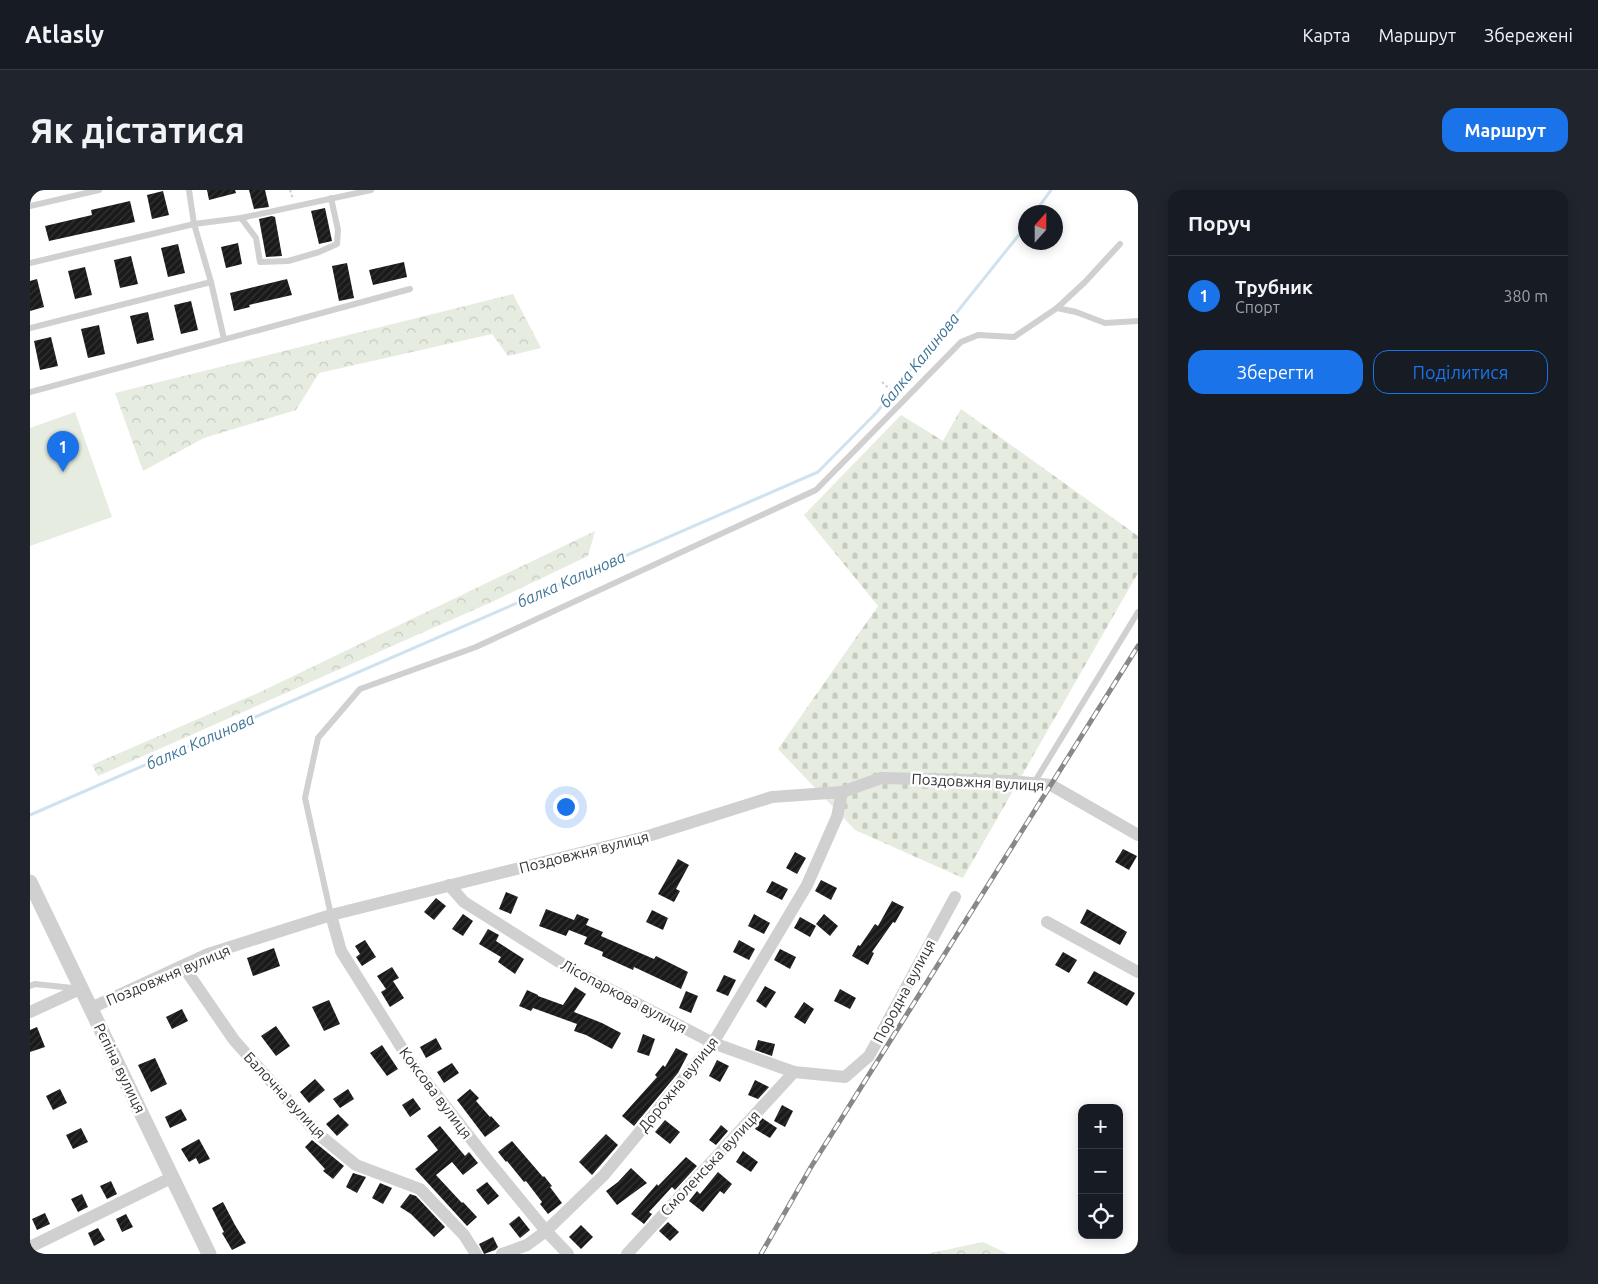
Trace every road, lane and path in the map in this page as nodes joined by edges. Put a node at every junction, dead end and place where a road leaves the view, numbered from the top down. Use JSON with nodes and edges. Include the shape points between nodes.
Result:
{"nodes":[{"id":1,"x":99,"y":190,"type":"edge"},
{"id":2,"x":189,"y":190,"type":"edge"},
{"id":3,"x":371,"y":190,"type":"edge"},
{"id":4,"x":349,"y":192,"type":"edge"},
{"id":5,"x":331,"y":198,"type":"junction"},
{"id":6,"x":30,"y":206,"type":"edge"},
{"id":7,"x":241,"y":218,"type":"junction"},
{"id":8,"x":194,"y":224,"type":"junction"},
{"id":9,"x":1120,"y":244,"type":"dead end"},
{"id":10,"x":30,"y":263,"type":"edge"},
{"id":11,"x":211,"y":282,"type":"junction"},
{"id":12,"x":410,"y":289,"type":"dead end"},
{"id":13,"x":1057,"y":308,"type":"junction"},
{"id":14,"x":1138,"y":321,"type":"edge"},
{"id":15,"x":30,"y":328,"type":"edge"},
{"id":16,"x":224,"y":339,"type":"junction"},
{"id":17,"x":882,"y":382,"type":"dead end"},
{"id":18,"x":30,"y":392,"type":"edge"},
{"id":19,"x":902,"y":399,"type":"dead end"},
{"id":20,"x":1138,"y":612,"type":"edge"},
{"id":21,"x":1034,"y":783,"type":"junction"},
{"id":22,"x":842,"y":792,"type":"junction"},
{"id":23,"x":1138,"y":835,"type":"edge"},
{"id":24,"x":30,"y":882,"type":"edge"},
{"id":25,"x":449,"y":886,"type":"junction"},
{"id":26,"x":955,"y":897,"type":"dead end"},
{"id":27,"x":331,"y":915,"type":"junction"},
{"id":28,"x":1047,"y":922,"type":"dead end"},
{"id":29,"x":183,"y":966,"type":"junction"},
{"id":30,"x":1138,"y":972,"type":"edge"},
{"id":31,"x":30,"y":986,"type":"edge"},
{"id":32,"x":82,"y":988,"type":"junction"},
{"id":33,"x":91,"y":1008,"type":"junction"},
{"id":34,"x":30,"y":1012,"type":"edge"},
{"id":35,"x":713,"y":1044,"type":"junction"},
{"id":36,"x":794,"y":1072,"type":"junction"},
{"id":37,"x":845,"y":1077,"type":"joint"},
{"id":38,"x":174,"y":1177,"type":"junction"},
{"id":39,"x":546,"y":1231,"type":"junction"},
{"id":40,"x":30,"y":1247,"type":"edge"},
{"id":41,"x":209,"y":1254,"type":"edge"},
{"id":42,"x":476,"y":1254,"type":"edge"},
{"id":43,"x":502,"y":1254,"type":"edge"},
{"id":44,"x":568,"y":1254,"type":"edge"},
{"id":45,"x":627,"y":1254,"type":"edge"}],
"edges":[{"from":1,"to":6,"type":"lane"},
{"from":2,"to":8,"type":"lane"},
{"from":3,"to":4,"type":"lane"},
{"from":4,"to":5,"type":"lane"},
{"from":5,"to":7,"type":"lane"},
{"from":5,"to":7,"type":"lane","via":[[338,230],[337,244],[288,261],[260,262],[256,238]]},
{"from":7,"to":8,"type":"lane"},
{"from":8,"to":10,"type":"lane"},
{"from":8,"to":11,"type":"lane"},
{"from":9,"to":13,"type":"lane"},
{"from":11,"to":15,"type":"lane"},
{"from":11,"to":16,"type":"lane"},
{"from":12,"to":16,"type":"lane"},
{"from":13,"to":14,"type":"lane","via":[[1105,323]]},
{"from":13,"to":27,"type":"lane","via":[[1014,336],[978,335],[961,342],[816,490],[476,647],[360,689],[318,738],[305,798]]},
{"from":16,"to":18,"type":"lane"},
{"from":17,"to":19,"type":"path"},
{"from":20,"to":21,"type":"lane"},
{"from":21,"to":22,"type":"street","name":"Поздовжня вулиця","via":[[881,778]]},
{"from":21,"to":23,"type":"street","name":"Поздовжня вулиця","via":[[1051,785]]},
{"from":22,"to":25,"type":"street","name":"Поздовжня вулиця","via":[[772,797],[645,837]]},
{"from":22,"to":35,"type":"street","name":"Дорожна вулиця","via":[[837,817],[807,885]]},
{"from":24,"to":32,"type":"street","name":"Рєпіна вулиця"},
{"from":25,"to":27,"type":"street","name":"Поздовжня вулиця"},
{"from":25,"to":35,"type":"street","name":"Лісопаркова вулиця","via":[[464,902],[567,967]]},
{"from":26,"to":37,"type":"street","name":"Породна вулиця","via":[[869,1056]]},
{"from":27,"to":29,"type":"street","name":"Поздовжня вулиця","via":[[208,954]]},
{"from":27,"to":39,"type":"street","name":"Коксова вулиця","via":[[341,951],[410,1061]]},
{"from":28,"to":30,"type":"street"},
{"from":29,"to":33,"type":"street","name":"Поздовжня вулиця"},
{"from":29,"to":42,"type":"street","name":"Балочна вулиця","via":[[234,1040],[317,1133],[356,1165],[420,1189],[464,1235]]},
{"from":31,"to":32,"type":"lane"},
{"from":32,"to":33,"type":"street","name":"Рєпіна вулиця"},
{"from":32,"to":34,"type":"street"},
{"from":33,"to":38,"type":"street","name":"Рєпіна вулиця"},
{"from":35,"to":36,"type":"street","name":"Лісопаркова вулиця"},
{"from":35,"to":39,"type":"street","name":"Дорожна вулиця","via":[[604,1175]]},
{"from":36,"to":37,"type":"street","name":"Лісопаркова вулиця"},
{"from":36,"to":45,"type":"street","name":"Смоленська вулиця"},
{"from":38,"to":40,"type":"street"},
{"from":38,"to":41,"type":"street","name":"Рєпіна вулиця"},
{"from":39,"to":43,"type":"street","name":"Дорожна вулиця","via":[[527,1245]]},
{"from":39,"to":44,"type":"street","name":"Коксова вулиця"}]}
